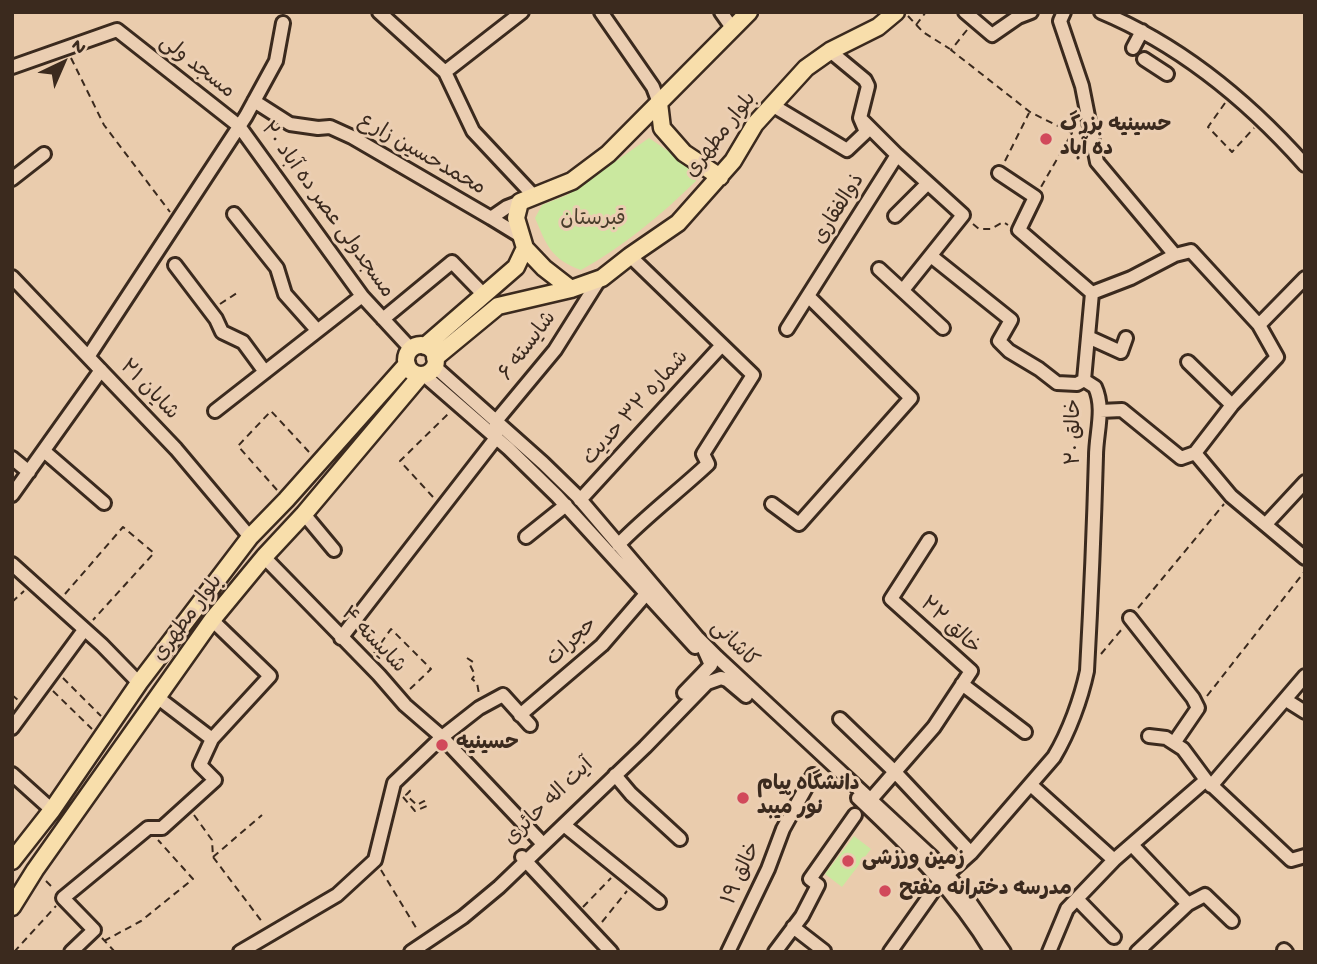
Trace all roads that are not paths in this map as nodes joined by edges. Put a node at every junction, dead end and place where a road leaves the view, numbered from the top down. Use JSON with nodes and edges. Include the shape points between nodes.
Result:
{"nodes":[{"id":1,"x":379,"y":12,"type":"edge"},
{"id":2,"x":522,"y":12,"type":"edge"},
{"id":3,"x":601,"y":12,"type":"edge"},
{"id":4,"x":721,"y":12,"type":"edge"},
{"id":5,"x":749,"y":12,"type":"edge"},
{"id":6,"x":896,"y":12,"type":"edge"},
{"id":7,"x":1031,"y":12,"type":"edge"},
{"id":8,"x":1101,"y":12,"type":"edge"},
{"id":9,"x":1059,"y":13,"type":"edge"},
{"id":10,"x":970,"y":16,"type":"edge"},
{"id":11,"x":282,"y":23,"type":"dead end"},
{"id":12,"x":733,"y":29,"type":"junction"},
{"id":13,"x":1142,"y":31,"type":"junction"},
{"id":14,"x":1164,"y":44,"type":"junction"},
{"id":15,"x":1133,"y":48,"type":"dead end"},
{"id":16,"x":830,"y":51,"type":"junction"},
{"id":17,"x":12,"y":67,"type":"edge"},
{"id":18,"x":445,"y":72,"type":"junction"},
{"id":19,"x":1167,"y":74,"type":"dead end"},
{"id":20,"x":254,"y":101,"type":"junction"},
{"id":21,"x":659,"y":103,"type":"junction"},
{"id":22,"x":772,"y":105,"type":"junction"},
{"id":23,"x":860,"y":118,"type":"junction"},
{"id":24,"x":239,"y":126,"type":"junction"},
{"id":25,"x":44,"y":154,"type":"dead end"},
{"id":26,"x":897,"y":155,"type":"junction"},
{"id":27,"x":1305,"y":165,"type":"edge"},
{"id":28,"x":999,"y":173,"type":"road end"},
{"id":29,"x":720,"y":177,"type":"junction"},
{"id":30,"x":12,"y":178,"type":"edge"},
{"id":31,"x":927,"y":184,"type":"junction"},
{"id":32,"x":527,"y":199,"type":"junction"},
{"id":33,"x":234,"y":214,"type":"dead end"},
{"id":34,"x":895,"y":216,"type":"dead end"},
{"id":35,"x":491,"y":218,"type":"junction"},
{"id":36,"x":524,"y":242,"type":"junction"},
{"id":37,"x":1175,"y":255,"type":"junction"},
{"id":38,"x":630,"y":256,"type":"junction"},
{"id":39,"x":931,"y":256,"type":"junction"},
{"id":40,"x":175,"y":265,"type":"dead end"},
{"id":41,"x":879,"y":269,"type":"dead end"},
{"id":42,"x":12,"y":277,"type":"edge"},
{"id":43,"x":1305,"y":278,"type":"edge"},
{"id":44,"x":599,"y":279,"type":"junction"},
{"id":45,"x":571,"y":289,"type":"junction"},
{"id":46,"x":903,"y":290,"type":"junction"},
{"id":47,"x":1092,"y":293,"type":"junction"},
{"id":48,"x":484,"y":295,"type":"junction"},
{"id":49,"x":362,"y":296,"type":"junction"},
{"id":50,"x":808,"y":296,"type":"junction"},
{"id":51,"x":383,"y":319,"type":"junction"},
{"id":52,"x":1259,"y":325,"type":"junction"},
{"id":53,"x":943,"y":328,"type":"dead end"},
{"id":54,"x":787,"y":329,"type":"dead end"},
{"id":55,"x":317,"y":330,"type":"junction"},
{"id":56,"x":1088,"y":337,"type":"junction"},
{"id":57,"x":1126,"y":338,"type":"dead end"},
{"id":58,"x":722,"y":345,"type":"junction"},
{"id":59,"x":88,"y":357,"type":"junction"},
{"id":60,"x":422,"y":362,"type":"junction"},
{"id":61,"x":1188,"y":362,"type":"dead end"},
{"id":62,"x":101,"y":370,"type":"junction"},
{"id":63,"x":265,"y":372,"type":"junction"},
{"id":64,"x":1084,"y":380,"type":"junction"},
{"id":65,"x":1233,"y":405,"type":"junction"},
{"id":66,"x":215,"y":411,"type":"dead end"},
{"id":67,"x":1100,"y":411,"type":"junction"},
{"id":68,"x":496,"y":421,"type":"junction"},
{"id":69,"x":496,"y":438,"type":"junction"},
{"id":70,"x":44,"y":451,"type":"junction"},
{"id":71,"x":1195,"y":453,"type":"junction"},
{"id":72,"x":12,"y":458,"type":"edge"},
{"id":73,"x":29,"y":472,"type":"junction"},
{"id":74,"x":1305,"y":482,"type":"edge"},
{"id":75,"x":12,"y":495,"type":"edge"},
{"id":76,"x":580,"y":500,"type":"junction"},
{"id":77,"x":104,"y":503,"type":"dead end"},
{"id":78,"x":772,"y":504,"type":"dead end"},
{"id":79,"x":566,"y":505,"type":"junction"},
{"id":80,"x":304,"y":514,"type":"junction"},
{"id":81,"x":1266,"y":524,"type":"junction"},
{"id":82,"x":250,"y":537,"type":"junction"},
{"id":83,"x":526,"y":537,"type":"dead end"},
{"id":84,"x":929,"y":540,"type":"dead end"},
{"id":85,"x":618,"y":545,"type":"junction"},
{"id":86,"x":334,"y":550,"type":"dead end"},
{"id":87,"x":264,"y":557,"type":"junction"},
{"id":88,"x":1305,"y":558,"type":"edge"},
{"id":89,"x":12,"y":564,"type":"edge"},
{"id":90,"x":646,"y":594,"type":"junction"},
{"id":91,"x":1130,"y":618,"type":"road end"},
{"id":92,"x":212,"y":620,"type":"junction"},
{"id":93,"x":84,"y":630,"type":"junction"},
{"id":94,"x":697,"y":637,"type":"junction"},
{"id":95,"x":341,"y":638,"type":"junction"},
{"id":96,"x":711,"y":665,"type":"junction"},
{"id":97,"x":1305,"y":676,"type":"edge"},
{"id":98,"x":727,"y":680,"type":"junction"},
{"id":99,"x":139,"y":682,"type":"junction"},
{"id":100,"x":962,"y":684,"type":"junction"},
{"id":101,"x":746,"y":685,"type":"junction"},
{"id":102,"x":696,"y":692,"type":"joint"},
{"id":103,"x":157,"y":697,"type":"junction"},
{"id":104,"x":1286,"y":700,"type":"junction"},
{"id":105,"x":1305,"y":712,"type":"edge"},
{"id":106,"x":520,"y":715,"type":"junction"},
{"id":107,"x":839,"y":719,"type":"dead end"},
{"id":108,"x":530,"y":725,"type":"dead end"},
{"id":109,"x":12,"y":728,"type":"edge"},
{"id":110,"x":1025,"y":732,"type":"dead end"},
{"id":111,"x":1149,"y":736,"type":"dead end"},
{"id":112,"x":442,"y":737,"type":"junction"},
{"id":113,"x":212,"y":739,"type":"junction"},
{"id":114,"x":1174,"y":743,"type":"junction"},
{"id":115,"x":87,"y":760,"type":"junction"},
{"id":116,"x":105,"y":772,"type":"junction"},
{"id":117,"x":895,"y":772,"type":"junction"},
{"id":118,"x":12,"y":774,"type":"edge"},
{"id":119,"x":615,"y":775,"type":"junction"},
{"id":120,"x":813,"y":775,"type":"dead end"},
{"id":121,"x":1209,"y":783,"type":"junction"},
{"id":122,"x":1031,"y":785,"type":"junction"},
{"id":123,"x":868,"y":802,"type":"junction"},
{"id":124,"x":52,"y":810,"type":"junction"},
{"id":125,"x":855,"y":815,"type":"dead end"},
{"id":126,"x":564,"y":825,"type":"junction"},
{"id":127,"x":680,"y":839,"type":"dead end"},
{"id":128,"x":541,"y":842,"type":"junction"},
{"id":129,"x":1132,"y":845,"type":"junction"},
{"id":130,"x":971,"y":853,"type":"junction"},
{"id":131,"x":1304,"y":856,"type":"edge"},
{"id":132,"x":524,"y":859,"type":"junction"},
{"id":133,"x":12,"y":860,"type":"edge"},
{"id":134,"x":1114,"y":860,"type":"junction"},
{"id":135,"x":945,"y":877,"type":"junction"},
{"id":136,"x":1077,"y":899,"type":"junction"},
{"id":137,"x":659,"y":902,"type":"dead end"},
{"id":138,"x":1188,"y":904,"type":"junction"},
{"id":139,"x":12,"y":907,"type":"edge"},
{"id":140,"x":1232,"y":921,"type":"dead end"},
{"id":141,"x":793,"y":927,"type":"junction"},
{"id":142,"x":1114,"y":937,"type":"dead end"},
{"id":143,"x":824,"y":951,"type":"edge"},
{"id":144,"x":71,"y":952,"type":"edge"},
{"id":145,"x":240,"y":952,"type":"edge"},
{"id":146,"x":400,"y":952,"type":"edge"},
{"id":147,"x":411,"y":952,"type":"edge"},
{"id":148,"x":611,"y":952,"type":"edge"},
{"id":149,"x":729,"y":952,"type":"edge"},
{"id":150,"x":775,"y":952,"type":"edge"},
{"id":151,"x":890,"y":952,"type":"edge"},
{"id":152,"x":992,"y":952,"type":"edge"},
{"id":153,"x":1003,"y":952,"type":"edge"},
{"id":154,"x":1049,"y":952,"type":"edge"},
{"id":155,"x":1137,"y":952,"type":"edge"}],
"edges":[{"from":1,"to":18,"type":"street"},
{"from":2,"to":18,"type":"street"},
{"from":3,"to":21,"type":"street","via":[[653,87]]},
{"from":4,"to":12,"type":"street"},
{"from":5,"to":12,"type":"main road"},
{"from":6,"to":16,"type":"main road","name":"بلوار مطهری","via":[[878,27]]},
{"from":7,"to":10,"type":"street","via":[[992,35]]},
{"from":8,"to":13,"type":"street"},
{"from":9,"to":37,"type":"street","via":[[1082,86],[1097,162]]},
{"from":11,"to":20,"type":"street","via":[[276,61]]},
{"from":12,"to":21,"type":"main road"},
{"from":13,"to":14,"type":"street"},
{"from":13,"to":15,"type":"street"},
{"from":14,"to":19,"type":"street","via":[[1148,62]]},
{"from":14,"to":27,"type":"street","via":[[1231,94]]},
{"from":16,"to":22,"type":"main road","name":"بلوار مطهری","via":[[806,68]]},
{"from":16,"to":23,"type":"street","via":[[868,86]]},
{"from":17,"to":24,"type":"street","name":"مسجد ولی","via":[[117,30]]},
{"from":18,"to":32,"type":"street","via":[[473,131]]},
{"from":20,"to":24,"type":"street"},
{"from":20,"to":35,"type":"street","name":"محمدحسین زارع","via":[[290,124],[330,127],[352,137]]},
{"from":21,"to":29,"type":"main road","via":[[662,128],[684,153]]},
{"from":21,"to":32,"type":"main road","via":[[608,154],[572,181]]},
{"from":22,"to":23,"type":"street","via":[[847,150],[866,132]]},
{"from":22,"to":29,"type":"main road","name":"بلوار مطهری"},
{"from":23,"to":26,"type":"street"},
{"from":24,"to":49,"type":"street","name":"مسجدولی عصر ده آباد ۲۰"},
{"from":24,"to":59,"type":"street"},
{"from":25,"to":30,"type":"street"},
{"from":26,"to":31,"type":"street"},
{"from":26,"to":50,"type":"street","name":"ذوالفقاری"},
{"from":28,"to":47,"type":"street","via":[[1035,197],[1019,230]]},
{"from":29,"to":38,"type":"main road","name":"بلوار مطهری","via":[[678,223]]},
{"from":31,"to":34,"type":"street"},
{"from":31,"to":39,"type":"street","via":[[963,215]]},
{"from":32,"to":35,"type":"street"},
{"from":32,"to":36,"type":"main road","via":[[516,218]]},
{"from":33,"to":55,"type":"street","via":[[277,268],[285,294]]},
{"from":35,"to":36,"type":"street","name":"محمدحسین زارع"},
{"from":36,"to":45,"type":"main road","via":[[544,268]]},
{"from":36,"to":48,"type":"main road","name":"بلوار مطهری","via":[[516,267]]},
{"from":37,"to":47,"type":"street"},
{"from":37,"to":52,"type":"street","via":[[1191,251]]},
{"from":38,"to":44,"type":"main road","name":"بلوار مطهری"},
{"from":38,"to":58,"type":"street"},
{"from":39,"to":46,"type":"street"},
{"from":39,"to":64,"type":"street","via":[[1011,320],[999,341],[1009,351],[1057,383]]},
{"from":40,"to":63,"type":"street","via":[[222,332],[243,342]]},
{"from":41,"to":46,"type":"street"},
{"from":42,"to":59,"type":"street","name":"شایان ۲۱"},
{"from":43,"to":52,"type":"street"},
{"from":44,"to":45,"type":"main road","name":"بلوار مطهری"},
{"from":44,"to":68,"type":"street","name":"شایسته ۶","via":[[555,350]]},
{"from":45,"to":60,"type":"main road","name":"بلوار مطهری","via":[[498,306]]},
{"from":46,"to":53,"type":"street"},
{"from":47,"to":56,"type":"street","name":"خالق ۲۰"},
{"from":48,"to":51,"type":"street","via":[[452,262]]},
{"from":48,"to":60,"type":"main road","name":"بلوار مطهری"},
{"from":49,"to":51,"type":"street","name":"مسجدولی عصر ده آباد ۲۰"},
{"from":49,"to":55,"type":"street"},
{"from":50,"to":54,"type":"street","name":"ذوالفقاری"},
{"from":50,"to":78,"type":"street","via":[[911,398],[799,524]]},
{"from":51,"to":60,"type":"street","name":"مسجدولی عصر ده آباد ۲۰"},
{"from":52,"to":65,"type":"street","via":[[1277,357]]},
{"from":55,"to":63,"type":"street"},
{"from":56,"to":57,"type":"street","via":[[1121,352]]},
{"from":56,"to":64,"type":"street","name":"خالق ۲۰"},
{"from":58,"to":76,"type":"street","name":"شماره ۳۲ حدیث"},
{"from":58,"to":85,"type":"street","via":[[753,375],[703,454],[708,464]]},
{"from":59,"to":62,"type":"street","name":"شایان ۲۱"},
{"from":60,"to":68,"type":"street","name":"کاشانی"},
{"from":60,"to":69,"type":"street","name":"کاشانی","via":[[458,405]]},
{"from":60,"to":80,"type":"main road","name":"بلوار مطهری"},
{"from":60,"to":82,"type":"main road","name":"بلوار مطهری"},
{"from":61,"to":65,"type":"street"},
{"from":62,"to":70,"type":"street"},
{"from":62,"to":82,"type":"street","name":"شایان ۲۱"},
{"from":63,"to":66,"type":"street"},
{"from":64,"to":67,"type":"street","name":"خالق ۲۰","via":[[1095,387]]},
{"from":65,"to":71,"type":"street"},
{"from":67,"to":71,"type":"street","via":[[1122,410],[1181,458]]},
{"from":67,"to":122,"type":"street","name":"خالق ۲۰","via":[[1087,671],[1063,743]]},
{"from":68,"to":69,"type":"street"},
{"from":68,"to":76,"type":"street","name":"کاشانی"},
{"from":69,"to":79,"type":"street","name":"کاشانی"},
{"from":69,"to":95,"type":"street"},
{"from":70,"to":73,"type":"street"},
{"from":70,"to":77,"type":"street"},
{"from":71,"to":81,"type":"street","via":[[1231,496]]},
{"from":72,"to":73,"type":"street"},
{"from":73,"to":75,"type":"street"},
{"from":74,"to":81,"type":"street"},
{"from":76,"to":85,"type":"street","name":"کاشانی"},
{"from":79,"to":83,"type":"street"},
{"from":79,"to":90,"type":"street","name":"کاشانی"},
{"from":80,"to":86,"type":"street"},
{"from":80,"to":87,"type":"main road","name":"بلوار مطهری"},
{"from":81,"to":88,"type":"street"},
{"from":82,"to":99,"type":"main road","name":"بلوار مطهری"},
{"from":84,"to":100,"type":"street","name":"خالق ۲۲","via":[[891,599],[971,671]]},
{"from":85,"to":94,"type":"street","name":"کاشانی"},
{"from":87,"to":92,"type":"main road","name":"بلوار مطهری"},
{"from":87,"to":95,"type":"street","name":"شایسته ۴"},
{"from":89,"to":93,"type":"street"},
{"from":90,"to":96,"type":"street","name":"کاشانی"},
{"from":90,"to":106,"type":"street","name":"حجرات","via":[[602,645]]},
{"from":91,"to":114,"type":"street","via":[[1198,708]]},
{"from":92,"to":103,"type":"main road","name":"بلوار مطهری"},
{"from":92,"to":113,"type":"street","via":[[271,676]]},
{"from":93,"to":99,"type":"street"},
{"from":93,"to":109,"type":"street"},
{"from":94,"to":96,"type":"street"},
{"from":94,"to":101,"type":"street","name":"کاشانی"},
{"from":95,"to":112,"type":"street","name":"شایسته ۴"},
{"from":96,"to":98,"type":"street","name":"کاشانی"},
{"from":96,"to":128,"type":"street","name":"آیت اله حائری"},
{"from":97,"to":104,"type":"street"},
{"from":98,"to":101,"type":"street"},
{"from":98,"to":102,"type":"street","name":"کاشانی","via":[[715,679]]},
{"from":98,"to":123,"type":"street","name":"کاشانی"},
{"from":99,"to":115,"type":"main road","name":"بلوار مطهری"},
{"from":100,"to":110,"type":"street"},
{"from":100,"to":117,"type":"street","name":"خالق ۲۲","via":[[934,727]]},
{"from":101,"to":123,"type":"street","name":"کاشانی"},
{"from":102,"to":119,"type":"street","name":"آیت اله حائری"},
{"from":103,"to":113,"type":"street"},
{"from":103,"to":116,"type":"main road","name":"بلوار مطهری"},
{"from":104,"to":105,"type":"street"},
{"from":104,"to":121,"type":"street"},
{"from":106,"to":108,"type":"street"},
{"from":106,"to":112,"type":"street","via":[[503,695]]},
{"from":107,"to":117,"type":"street"},
{"from":111,"to":114,"type":"street"},
{"from":112,"to":128,"type":"street","name":"شایسته ۴"},
{"from":112,"to":145,"type":"street","via":[[394,783],[375,860],[337,895]]},
{"from":113,"to":144,"type":"street","via":[[200,765],[215,780],[162,828],[148,828],[63,898],[94,929]]},
{"from":114,"to":121,"type":"street"},
{"from":115,"to":116,"type":"main road"},
{"from":115,"to":124,"type":"main road","name":"بلوار مطهری"},
{"from":116,"to":139,"type":"main road","name":"بلوار مطهری"},
{"from":117,"to":123,"type":"street","name":"خالق ۲۲"},
{"from":117,"to":130,"type":"street"},
{"from":118,"to":124,"type":"street"},
{"from":119,"to":126,"type":"street","name":"آیت اله حائری"},
{"from":119,"to":127,"type":"street"},
{"from":120,"to":149,"type":"street","name":"خالق ۱۹","via":[[783,829]]},
{"from":121,"to":129,"type":"street"},
{"from":121,"to":131,"type":"street","via":[[1291,860]]},
{"from":122,"to":130,"type":"street","name":"خالق ۲۰"},
{"from":122,"to":134,"type":"street"},
{"from":123,"to":135,"type":"street","name":"کاشانی"},
{"from":124,"to":133,"type":"main road","name":"بلوار مطهری"},
{"from":125,"to":141,"type":"street","via":[[810,879],[818,885]]},
{"from":126,"to":128,"type":"street","name":"آیت اله حائری"},
{"from":126,"to":137,"type":"street"},
{"from":128,"to":132,"type":"street","name":"آیت اله حائری"},
{"from":129,"to":134,"type":"street"},
{"from":129,"to":138,"type":"street"},
{"from":130,"to":135,"type":"street","name":"خالق ۲۰"},
{"from":132,"to":146,"type":"street","name":"آیت اله حائری"},
{"from":132,"to":147,"type":"street","name":"آیت اله حائری","via":[[463,917]]},
{"from":132,"to":148,"type":"street"},
{"from":134,"to":136,"type":"street"},
{"from":135,"to":151,"type":"street","name":"خالق ۲۰"},
{"from":135,"to":152,"type":"street","name":"کاشانی"},
{"from":135,"to":153,"type":"street","name":"کاشانی","via":[[993,933]]},
{"from":136,"to":142,"type":"street"},
{"from":136,"to":154,"type":"street","via":[[1067,909]]},
{"from":138,"to":140,"type":"street","via":[[1205,895]]},
{"from":138,"to":155,"type":"street"},
{"from":141,"to":143,"type":"street"},
{"from":141,"to":150,"type":"street"}]}
